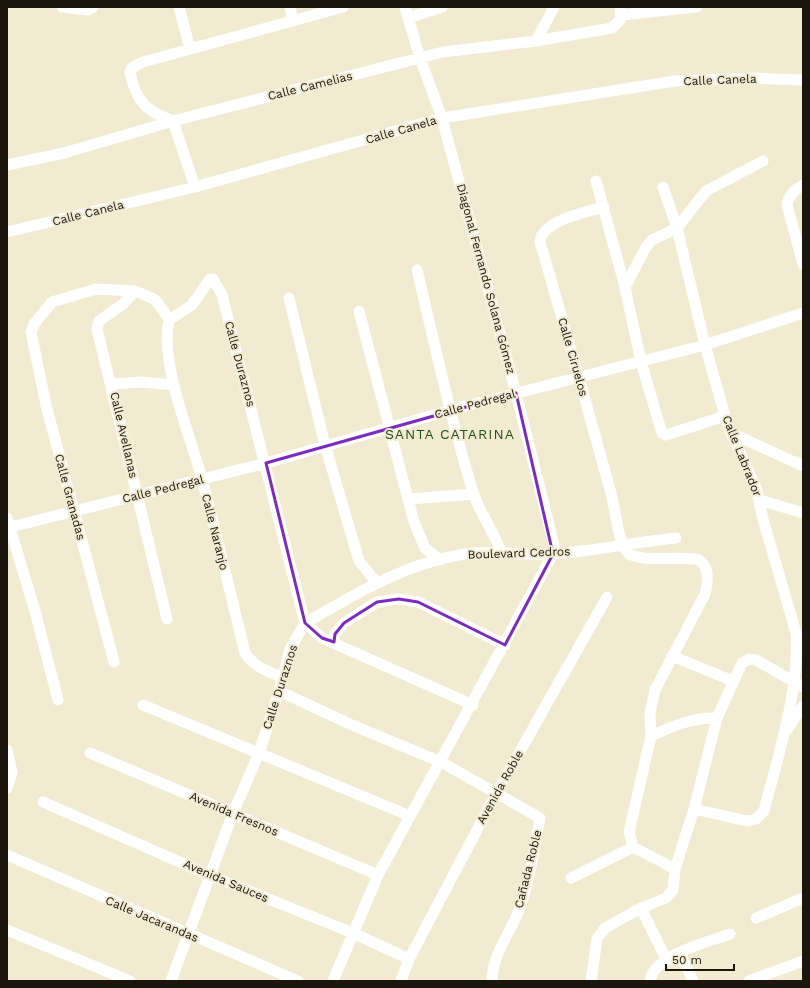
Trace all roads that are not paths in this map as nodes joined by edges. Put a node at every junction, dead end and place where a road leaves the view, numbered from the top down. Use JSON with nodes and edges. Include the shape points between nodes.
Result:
{"nodes":[{"id":1,"x":62,"y":7,"type":"edge"},
{"id":2,"x":93,"y":7,"type":"edge"},
{"id":3,"x":179,"y":7,"type":"edge"},
{"id":4,"x":290,"y":7,"type":"edge"},
{"id":5,"x":343,"y":7,"type":"edge"},
{"id":6,"x":442,"y":7,"type":"edge"},
{"id":7,"x":554,"y":7,"type":"edge"},
{"id":8,"x":696,"y":7,"type":"edge"},
{"id":9,"x":407,"y":12,"type":"edge"},
{"id":10,"x":620,"y":16,"type":"edge"},
{"id":11,"x":293,"y":20,"type":"junction"},
{"id":12,"x":536,"y":41,"type":"junction"},
{"id":13,"x":190,"y":49,"type":"junction"},
{"id":14,"x":420,"y":58,"type":"junction"},
{"id":15,"x":803,"y":80,"type":"edge"},
{"id":16,"x":442,"y":118,"type":"junction"},
{"id":17,"x":173,"y":122,"type":"junction"},
{"id":18,"x":763,"y":160,"type":"dead end"},
{"id":19,"x":7,"y":165,"type":"edge"},
{"id":20,"x":596,"y":181,"type":"dead end"},
{"id":21,"x":803,"y":185,"type":"edge"},
{"id":22,"x":195,"y":187,"type":"junction"},
{"id":23,"x":663,"y":187,"type":"dead end"},
{"id":24,"x":604,"y":208,"type":"junction"},
{"id":25,"x":678,"y":228,"type":"junction"},
{"id":26,"x":7,"y":232,"type":"edge"},
{"id":27,"x":803,"y":264,"type":"edge"},
{"id":28,"x":417,"y":270,"type":"dead end"},
{"id":29,"x":625,"y":287,"type":"junction"},
{"id":30,"x":135,"y":291,"type":"junction"},
{"id":31,"x":289,"y":298,"type":"dead end"},
{"id":32,"x":359,"y":312,"type":"dead end"},
{"id":33,"x":803,"y":312,"type":"edge"},
{"id":34,"x":169,"y":320,"type":"junction"},
{"id":35,"x":706,"y":345,"type":"junction"},
{"id":36,"x":641,"y":362,"type":"junction"},
{"id":37,"x":579,"y":376,"type":"junction"},
{"id":38,"x":112,"y":384,"type":"junction"},
{"id":39,"x":174,"y":386,"type":"junction"},
{"id":40,"x":516,"y":393,"type":"junction"},
{"id":41,"x":451,"y":410,"type":"junction"},
{"id":42,"x":725,"y":416,"type":"junction"},
{"id":43,"x":388,"y":427,"type":"junction"},
{"id":44,"x":731,"y":433,"type":"junction"},
{"id":45,"x":325,"y":445,"type":"junction"},
{"id":46,"x":266,"y":463,"type":"junction"},
{"id":47,"x":803,"y":466,"type":"edge"},
{"id":48,"x":202,"y":479,"type":"junction"},
{"id":49,"x":474,"y":494,"type":"junction"},
{"id":50,"x":138,"y":495,"type":"junction"},
{"id":51,"x":408,"y":499,"type":"junction"},
{"id":52,"x":760,"y":500,"type":"junction"},
{"id":53,"x":74,"y":512,"type":"junction"},
{"id":54,"x":803,"y":513,"type":"edge"},
{"id":55,"x":8,"y":525,"type":"edge"},
{"id":56,"x":676,"y":538,"type":"dead end"},
{"id":57,"x":622,"y":546,"type":"junction"},
{"id":58,"x":501,"y":552,"type":"junction"},
{"id":59,"x":553,"y":554,"type":"junction"},
{"id":60,"x":440,"y":560,"type":"junction"},
{"id":61,"x":376,"y":582,"type":"junction"},
{"id":62,"x":607,"y":597,"type":"dead end"},
{"id":63,"x":167,"y":619,"type":"dead end"},
{"id":64,"x":305,"y":623,"type":"junction"},
{"id":65,"x":334,"y":642,"type":"junction"},
{"id":66,"x":505,"y":645,"type":"junction"},
{"id":67,"x":800,"y":651,"type":"edge"},
{"id":68,"x":672,"y":656,"type":"junction"},
{"id":69,"x":114,"y":662,"type":"dead end"},
{"id":70,"x":282,"y":677,"type":"junction"},
{"id":71,"x":733,"y":681,"type":"junction"},
{"id":72,"x":798,"y":684,"type":"edge"},
{"id":73,"x":279,"y":691,"type":"junction"},
{"id":74,"x":58,"y":700,"type":"dead end"},
{"id":75,"x":143,"y":705,"type":"dead end"},
{"id":76,"x":473,"y":705,"type":"junction"},
{"id":77,"x":803,"y":706,"type":"edge"},
{"id":78,"x":717,"y":718,"type":"junction"},
{"id":79,"x":651,"y":736,"type":"junction"},
{"id":80,"x":783,"y":737,"type":"junction"},
{"id":81,"x":7,"y":750,"type":"edge"},
{"id":82,"x":90,"y":753,"type":"dead end"},
{"id":83,"x":259,"y":753,"type":"junction"},
{"id":84,"x":441,"y":762,"type":"junction"},
{"id":85,"x":7,"y":788,"type":"edge"},
{"id":86,"x":496,"y":794,"type":"junction"},
{"id":87,"x":43,"y":802,"type":"dead end"},
{"id":88,"x":694,"y":809,"type":"junction"},
{"id":89,"x":233,"y":813,"type":"junction"},
{"id":90,"x":410,"y":816,"type":"junction"},
{"id":91,"x":633,"y":847,"type":"junction"},
{"id":92,"x":7,"y":855,"type":"edge"},
{"id":93,"x":675,"y":869,"type":"junction"},
{"id":94,"x":210,"y":875,"type":"junction"},
{"id":95,"x":378,"y":875,"type":"junction"},
{"id":96,"x":571,"y":878,"type":"dead end"},
{"id":97,"x":803,"y":898,"type":"edge"},
{"id":98,"x":641,"y":908,"type":"junction"},
{"id":99,"x":756,"y":918,"type":"dead end"},
{"id":100,"x":7,"y":930,"type":"edge"},
{"id":101,"x":353,"y":933,"type":"junction"},
{"id":102,"x":188,"y":934,"type":"junction"},
{"id":103,"x":730,"y":934,"type":"dead end"},
{"id":104,"x":680,"y":953,"type":"junction"},
{"id":105,"x":409,"y":959,"type":"junction"},
{"id":106,"x":666,"y":959,"type":"junction"},
{"id":107,"x":803,"y":961,"type":"edge"},
{"id":108,"x":404,"y":978,"type":"edge"},
{"id":109,"x":756,"y":980,"type":"edge"},
{"id":110,"x":130,"y":981,"type":"edge"},
{"id":111,"x":171,"y":981,"type":"edge"},
{"id":112,"x":298,"y":981,"type":"edge"},
{"id":113,"x":333,"y":981,"type":"edge"},
{"id":114,"x":492,"y":981,"type":"edge"},
{"id":115,"x":591,"y":981,"type":"edge"},
{"id":116,"x":650,"y":981,"type":"edge"},
{"id":117,"x":693,"y":981,"type":"edge"}],
"edges":[{"from":1,"to":2,"type":"street","via":[[88,10]]},
{"from":3,"to":13,"type":"street"},
{"from":4,"to":11,"type":"street"},
{"from":5,"to":11,"type":"street"},
{"from":6,"to":9,"type":"street"},
{"from":7,"to":12,"type":"street"},
{"from":8,"to":10,"type":"street","name":"Calle Camelias"},
{"from":9,"to":14,"type":"street","name":"Diagonal Fernando Solana Gómez"},
{"from":10,"to":12,"type":"street","name":"Calle Camelias","via":[[606,29]]},
{"from":11,"to":13,"type":"street"},
{"from":12,"to":14,"type":"street","name":"Calle Camelias","via":[[488,45]]},
{"from":13,"to":17,"type":"street","via":[[143,62],[133,67],[130,72],[141,103],[148,110]]},
{"from":14,"to":16,"type":"street","name":"Diagonal Fernando Solana Gómez"},
{"from":14,"to":17,"type":"street","name":"Calle Camelias"},
{"from":15,"to":16,"type":"street","name":"Calle Canela","via":[[752,78],[675,81]]},
{"from":16,"to":22,"type":"street","name":"Calle Canela"},
{"from":16,"to":40,"type":"street","name":"Diagonal Fernando Solana Gómez"},
{"from":17,"to":19,"type":"street","name":"Calle Camelias","via":[[102,143]]},
{"from":17,"to":22,"type":"street"},
{"from":18,"to":25,"type":"street","via":[[706,191]]},
{"from":20,"to":24,"type":"street"},
{"from":21,"to":27,"type":"street","via":[[788,198],[788,212]]},
{"from":22,"to":26,"type":"street","name":"Calle Canela"},
{"from":23,"to":25,"type":"street","name":"Calle Labrador"},
{"from":24,"to":29,"type":"street"},
{"from":24,"to":37,"type":"street","name":"Calle Ciruelos","via":[[580,213],[547,228],[540,242]]},
{"from":25,"to":29,"type":"street","via":[[657,237],[646,247]]},
{"from":25,"to":35,"type":"street","name":"Calle Labrador"},
{"from":28,"to":41,"type":"street"},
{"from":29,"to":36,"type":"street"},
{"from":30,"to":34,"type":"street","via":[[154,299]]},
{"from":30,"to":38,"type":"street","name":"Calle Avellanas","via":[[123,304],[99,321],[97,329]]},
{"from":30,"to":53,"type":"street","name":"Calle Granadas","via":[[96,289],[52,302],[34,324],[31,332],[46,405]]},
{"from":31,"to":45,"type":"street"},
{"from":32,"to":43,"type":"street"},
{"from":33,"to":35,"type":"street","name":"Calle Pedregal"},
{"from":34,"to":39,"type":"street","name":"Calle Naranjo","via":[[166,338]]},
{"from":34,"to":46,"type":"street","name":"Calle Duraznos","via":[[192,305],[207,283],[213,279],[222,295]]},
{"from":35,"to":36,"type":"street","name":"Calle Pedregal"},
{"from":35,"to":42,"type":"street","name":"Calle Labrador"},
{"from":36,"to":37,"type":"street","name":"Calle Pedregal"},
{"from":36,"to":42,"type":"street","via":[[662,433],[666,435]]},
{"from":37,"to":40,"type":"street","name":"Calle Pedregal"},
{"from":37,"to":57,"type":"street","name":"Calle Ciruelos","via":[[615,508]]},
{"from":38,"to":39,"type":"street","via":[[142,382]]},
{"from":38,"to":50,"type":"street","name":"Calle Avellanas"},
{"from":39,"to":48,"type":"street","name":"Calle Naranjo"},
{"from":40,"to":41,"type":"street","name":"Calle Pedregal"},
{"from":40,"to":59,"type":"street","name":"Diagonal Fernando Solana Gómez","via":[[554,545]]},
{"from":41,"to":43,"type":"street","name":"Calle Pedregal"},
{"from":41,"to":49,"type":"street"},
{"from":42,"to":44,"type":"street","name":"Calle Labrador"},
{"from":43,"to":45,"type":"street","name":"Calle Pedregal"},
{"from":43,"to":51,"type":"street"},
{"from":44,"to":47,"type":"street"},
{"from":44,"to":52,"type":"street","name":"Calle Labrador"},
{"from":45,"to":46,"type":"street","name":"Calle Pedregal"},
{"from":45,"to":61,"type":"street","via":[[359,561]]},
{"from":46,"to":48,"type":"street","name":"Calle Pedregal"},
{"from":46,"to":64,"type":"street","name":"Calle Duraznos"},
{"from":48,"to":50,"type":"street","name":"Calle Pedregal"},
{"from":48,"to":70,"type":"street","name":"Calle Naranjo","via":[[245,653],[259,667]]},
{"from":49,"to":51,"type":"street"},
{"from":49,"to":58,"type":"street","via":[[480,512],[495,536]]},
{"from":50,"to":53,"type":"street","name":"Calle Pedregal"},
{"from":50,"to":63,"type":"street","name":"Calle Avellanas"},
{"from":51,"to":60,"type":"street","via":[[422,544]]},
{"from":52,"to":54,"type":"street"},
{"from":52,"to":67,"type":"street","name":"Calle Labrador"},
{"from":53,"to":55,"type":"street","name":"Calle Pedregal"},
{"from":53,"to":69,"type":"street","name":"Calle Granadas"},
{"from":55,"to":74,"type":"street","via":[[35,611]]},
{"from":56,"to":57,"type":"street","name":"Boulevard Cedros"},
{"from":57,"to":59,"type":"street","name":"Boulevard Cedros"},
{"from":57,"to":68,"type":"street","via":[[629,554],[642,557],[694,559],[703,562],[707,570],[705,594]]},
{"from":58,"to":59,"type":"street","name":"Boulevard Cedros","via":[[517,555]]},
{"from":58,"to":60,"type":"street","name":"Boulevard Cedros","via":[[482,552]]},
{"from":59,"to":66,"type":"street"},
{"from":60,"to":61,"type":"street","name":"Boulevard Cedros"},
{"from":61,"to":64,"type":"street","name":"Boulevard Cedros"},
{"from":62,"to":86,"type":"street","name":"Avenida Roble"},
{"from":64,"to":65,"type":"street","via":[[322,638]]},
{"from":64,"to":70,"type":"street","name":"Calle Duraznos","via":[[290,649]]},
{"from":65,"to":66,"type":"street","via":[[337,630],[344,623],[377,602],[399,599],[418,602]]},
{"from":65,"to":76,"type":"street"},
{"from":66,"to":76,"type":"street"},
{"from":67,"to":72,"type":"street","name":"Calle Labrador"},
{"from":68,"to":71,"type":"street"},
{"from":68,"to":79,"type":"street","via":[[652,702]]},
{"from":70,"to":73,"type":"street","name":"Calle Duraznos"},
{"from":71,"to":72,"type":"street","via":[[742,663],[749,659],[756,660]]},
{"from":71,"to":78,"type":"street"},
{"from":72,"to":80,"type":"street","name":"Calle Labrador"},
{"from":73,"to":83,"type":"street","name":"Calle Duraznos"},
{"from":73,"to":84,"type":"street","name":"Cañada Roble"},
{"from":75,"to":83,"type":"street"},
{"from":76,"to":84,"type":"street"},
{"from":77,"to":80,"type":"street"},
{"from":78,"to":79,"type":"street","via":[[702,717]]},
{"from":78,"to":88,"type":"street"},
{"from":79,"to":91,"type":"street","via":[[629,832]]},
{"from":80,"to":88,"type":"street","via":[[764,811],[756,819],[747,821]]},
{"from":81,"to":85,"type":"street","via":[[12,772]]},
{"from":82,"to":89,"type":"street","name":"Avenida Fresnos"},
{"from":83,"to":89,"type":"street","name":"Calle Duraznos"},
{"from":83,"to":90,"type":"street"},
{"from":84,"to":86,"type":"street","name":"Cañada Roble"},
{"from":84,"to":90,"type":"street"},
{"from":86,"to":105,"type":"street","name":"Avenida Roble"},
{"from":86,"to":114,"type":"street","name":"Cañada Roble","via":[[540,818],[523,897],[494,960]]},
{"from":87,"to":94,"type":"street","name":"Avenida Sauces"},
{"from":88,"to":93,"type":"street"},
{"from":89,"to":94,"type":"street","name":"Calle Duraznos"},
{"from":89,"to":95,"type":"street","name":"Avenida Fresnos"},
{"from":90,"to":95,"type":"street"},
{"from":91,"to":93,"type":"street"},
{"from":91,"to":96,"type":"street"},
{"from":92,"to":102,"type":"street","name":"Calle Jacarandas"},
{"from":93,"to":98,"type":"street","via":[[673,890],[666,898]]},
{"from":94,"to":101,"type":"street","name":"Avenida Sauces"},
{"from":94,"to":102,"type":"street","name":"Calle Duraznos"},
{"from":95,"to":101,"type":"street"},
{"from":97,"to":99,"type":"street"},
{"from":98,"to":106,"type":"street"},
{"from":98,"to":115,"type":"street","via":[[604,928],[600,933]]},
{"from":100,"to":110,"type":"street"},
{"from":101,"to":105,"type":"street","name":"Avenida Sauces"},
{"from":101,"to":113,"type":"street"},
{"from":102,"to":111,"type":"street","name":"Calle Duraznos"},
{"from":102,"to":112,"type":"street","name":"Calle Jacarandas"},
{"from":103,"to":104,"type":"street"},
{"from":104,"to":106,"type":"street"},
{"from":104,"to":117,"type":"street"},
{"from":105,"to":108,"type":"street","name":"Avenida Roble"},
{"from":106,"to":116,"type":"street","via":[[651,975]]},
{"from":107,"to":109,"type":"street"}]}
